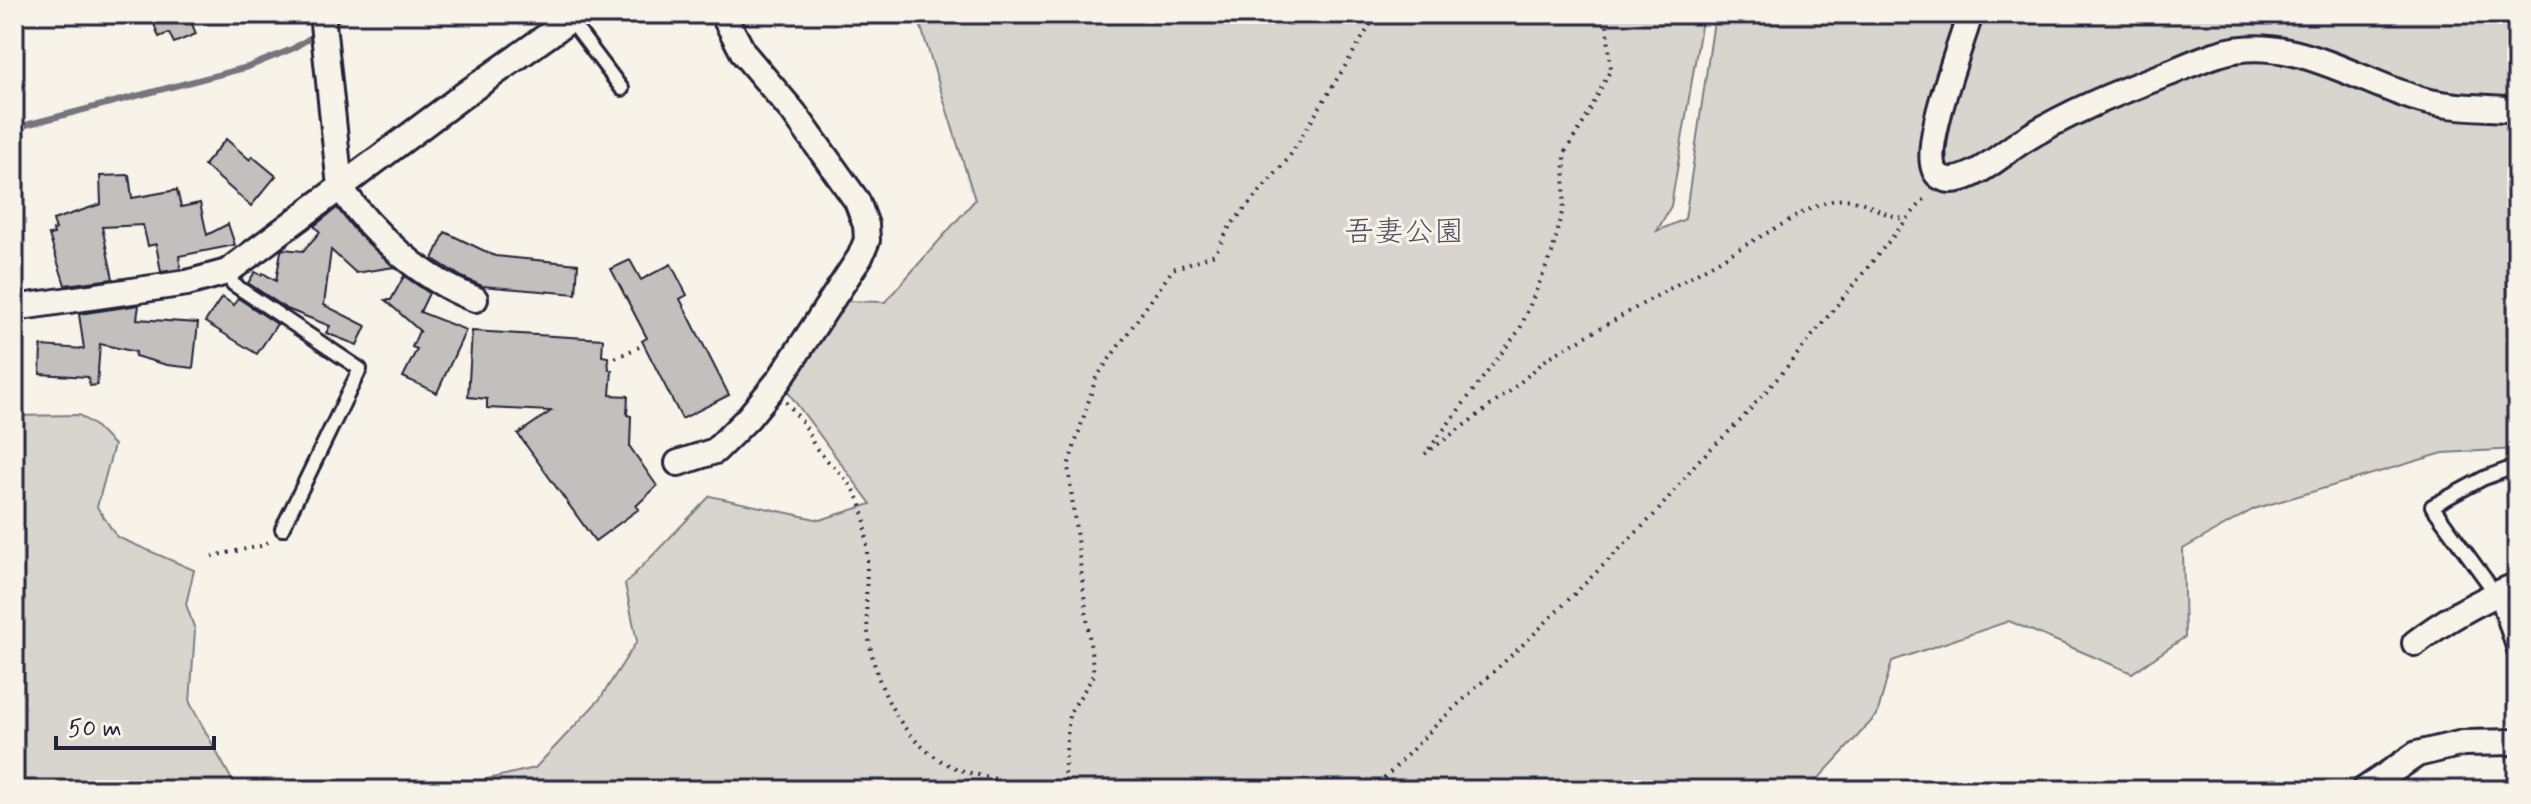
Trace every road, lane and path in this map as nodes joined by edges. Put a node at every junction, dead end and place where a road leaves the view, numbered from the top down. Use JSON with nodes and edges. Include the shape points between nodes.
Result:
{"nodes":[{"id":1,"x":723,"y":14,"type":"edge"},
{"id":2,"x":1377,"y":14,"type":"edge"},
{"id":3,"x":1606,"y":14,"type":"edge"},
{"id":4,"x":1970,"y":14,"type":"edge"},
{"id":5,"x":574,"y":17,"type":"edge"},
{"id":6,"x":323,"y":25,"type":"edge"},
{"id":7,"x":622,"y":89,"type":"dead end"},
{"id":8,"x":2517,"y":110,"type":"edge"},
{"id":9,"x":1939,"y":176,"type":"junction"},
{"id":10,"x":340,"y":187,"type":"junction"},
{"id":11,"x":1907,"y":219,"type":"junction"},
{"id":12,"x":227,"y":272,"type":"junction"},
{"id":13,"x":475,"y":299,"type":"dead end"},
{"id":14,"x":14,"y":308,"type":"edge"},
{"id":15,"x":644,"y":345,"type":"dead end"},
{"id":16,"x":608,"y":361,"type":"dead end"},
{"id":17,"x":773,"y":387,"type":"junction"},
{"id":18,"x":678,"y":463,"type":"dead end"},
{"id":19,"x":2517,"y":466,"type":"edge"},
{"id":20,"x":282,"y":529,"type":"joint"},
{"id":21,"x":212,"y":556,"type":"dead end"},
{"id":22,"x":2507,"y":589,"type":"edge"},
{"id":23,"x":2415,"y":643,"type":"dead end"},
{"id":24,"x":2517,"y":660,"type":"edge"},
{"id":25,"x":2517,"y":742,"type":"edge"},
{"id":26,"x":1041,"y":790,"type":"edge"},
{"id":27,"x":1063,"y":790,"type":"edge"},
{"id":28,"x":1373,"y":790,"type":"edge"},
{"id":29,"x":2364,"y":790,"type":"edge"}],
"edges":[{"from":1,"to":17,"type":"street","via":[[744,54],[857,201],[866,225],[860,257]]},
{"from":2,"to":27,"type":"path","via":[[1288,159],[1230,226],[1215,254],[1173,269],[1096,378],[1068,466],[1094,675],[1069,714]]},
{"from":3,"to":11,"type":"path","via":[[1611,69],[1565,152],[1564,204],[1552,253],[1520,329],[1425,454],[1548,358],[1825,202],[1861,201]]},
{"from":4,"to":9,"type":"street","via":[[1934,139],[1931,156]]},
{"from":5,"to":7,"type":"lane"},
{"from":5,"to":10,"type":"street"},
{"from":6,"to":10,"type":"street"},
{"from":8,"to":9,"type":"street","via":[[2418,99],[2308,57],[2253,47],[2218,54],[2096,101],[1962,179]]},
{"from":9,"to":11,"type":"path"},
{"from":10,"to":12,"type":"street"},
{"from":10,"to":13,"type":"street","via":[[353,207],[425,274]]},
{"from":11,"to":28,"type":"path","via":[[1782,373],[1657,512]]},
{"from":12,"to":14,"type":"street","via":[[187,283]]},
{"from":12,"to":20,"type":"lane","via":[[233,284],[360,369]]},
{"from":15,"to":16,"type":"path"},
{"from":17,"to":18,"type":"street","via":[[725,443]]},
{"from":17,"to":26,"type":"path","via":[[805,426],[814,446],[850,483],[861,505],[867,622],[873,665],[885,697],[911,735],[943,761]]},
{"from":19,"to":22,"type":"lane","via":[[2432,506]]},
{"from":20,"to":21,"type":"path","via":[[261,546]]},
{"from":22,"to":23,"type":"street","via":[[2475,602]]},
{"from":22,"to":24,"type":"lane"},
{"from":25,"to":29,"type":"street","via":[[2463,743],[2417,754]]}]}
